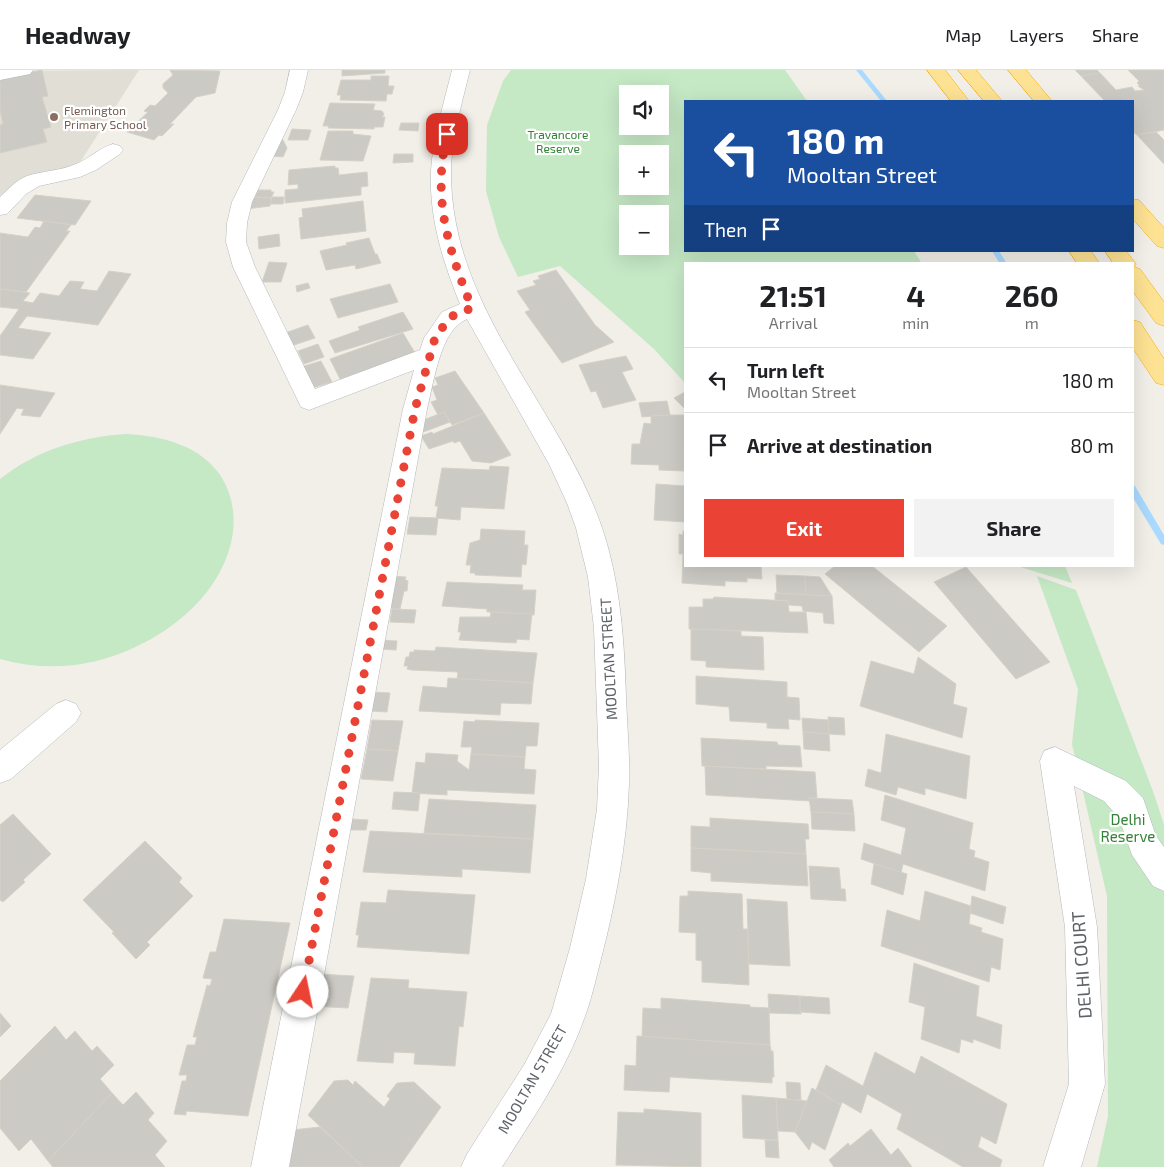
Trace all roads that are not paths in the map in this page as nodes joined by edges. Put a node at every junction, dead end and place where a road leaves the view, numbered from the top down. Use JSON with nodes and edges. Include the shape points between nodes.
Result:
{"nodes":[{"id":1,"x":24,"y":70,"type":"edge"},
{"id":2,"x":299,"y":70,"type":"edge"},
{"id":3,"x":461,"y":70,"type":"edge"},
{"id":4,"x":936,"y":70,"type":"edge"},
{"id":5,"x":967,"y":70,"type":"edge"},
{"id":6,"x":1016,"y":70,"type":"edge"},
{"id":7,"x":0,"y":75,"type":"edge"},
{"id":8,"x":959,"y":100,"type":"edge"},
{"id":9,"x":992,"y":100,"type":"edge"},
{"id":10,"x":1043,"y":100,"type":"edge"},
{"id":11,"x":113,"y":150,"type":"dead end"},
{"id":12,"x":1134,"y":207,"type":"edge"},
{"id":13,"x":0,"y":209,"type":"edge"},
{"id":14,"x":1164,"y":241,"type":"edge"},
{"id":15,"x":1080,"y":252,"type":"edge"},
{"id":16,"x":1088,"y":262,"type":"edge"},
{"id":17,"x":1134,"y":277,"type":"edge"},
{"id":18,"x":472,"y":308,"type":"junction"},
{"id":19,"x":1164,"y":318,"type":"edge"},
{"id":20,"x":1134,"y":331,"type":"edge"},
{"id":21,"x":429,"y":356,"type":"junction"},
{"id":22,"x":1164,"y":377,"type":"edge"},
{"id":23,"x":66,"y":713,"type":"dead end"},
{"id":24,"x":0,"y":770,"type":"edge"},
{"id":25,"x":1164,"y":875,"type":"edge"},
{"id":26,"x":270,"y":1167,"type":"edge"},
{"id":27,"x":480,"y":1167,"type":"edge"},
{"id":28,"x":1062,"y":1167,"type":"edge"}],
"edges":[{"from":1,"to":7,"type":"street"},
{"from":2,"to":21,"type":"street","via":[[287,110],[242,202],[236,242],[244,267],[309,401]]},
{"from":3,"to":18,"type":"street","name":"MOOLTAN STREET","via":[[444,148],[442,202],[448,243]]},
{"from":4,"to":8,"type":"highway"},
{"from":5,"to":9,"type":"highway"},
{"from":6,"to":10,"type":"highway"},
{"from":11,"to":13,"type":"street","via":[[73,174],[33,181]]},
{"from":12,"to":14,"type":"highway"},
{"from":15,"to":16,"type":"highway"},
{"from":17,"to":19,"type":"highway"},
{"from":18,"to":21,"type":"street","via":[[450,317],[435,338]]},
{"from":18,"to":27,"type":"street","name":"MOOLTAN STREET","via":[[554,450],[580,502],[595,547],[604,589],[611,654],[614,785],[592,932],[566,1019],[528,1093]]},
{"from":20,"to":22,"type":"highway"},
{"from":21,"to":26,"type":"street","via":[[415,409]]},
{"from":23,"to":24,"type":"street"},
{"from":25,"to":28,"type":"street","name":"DELHI COURT","via":[[1143,844],[1132,809],[1116,791],[1054,761],[1081,927],[1087,1084]]}]}
